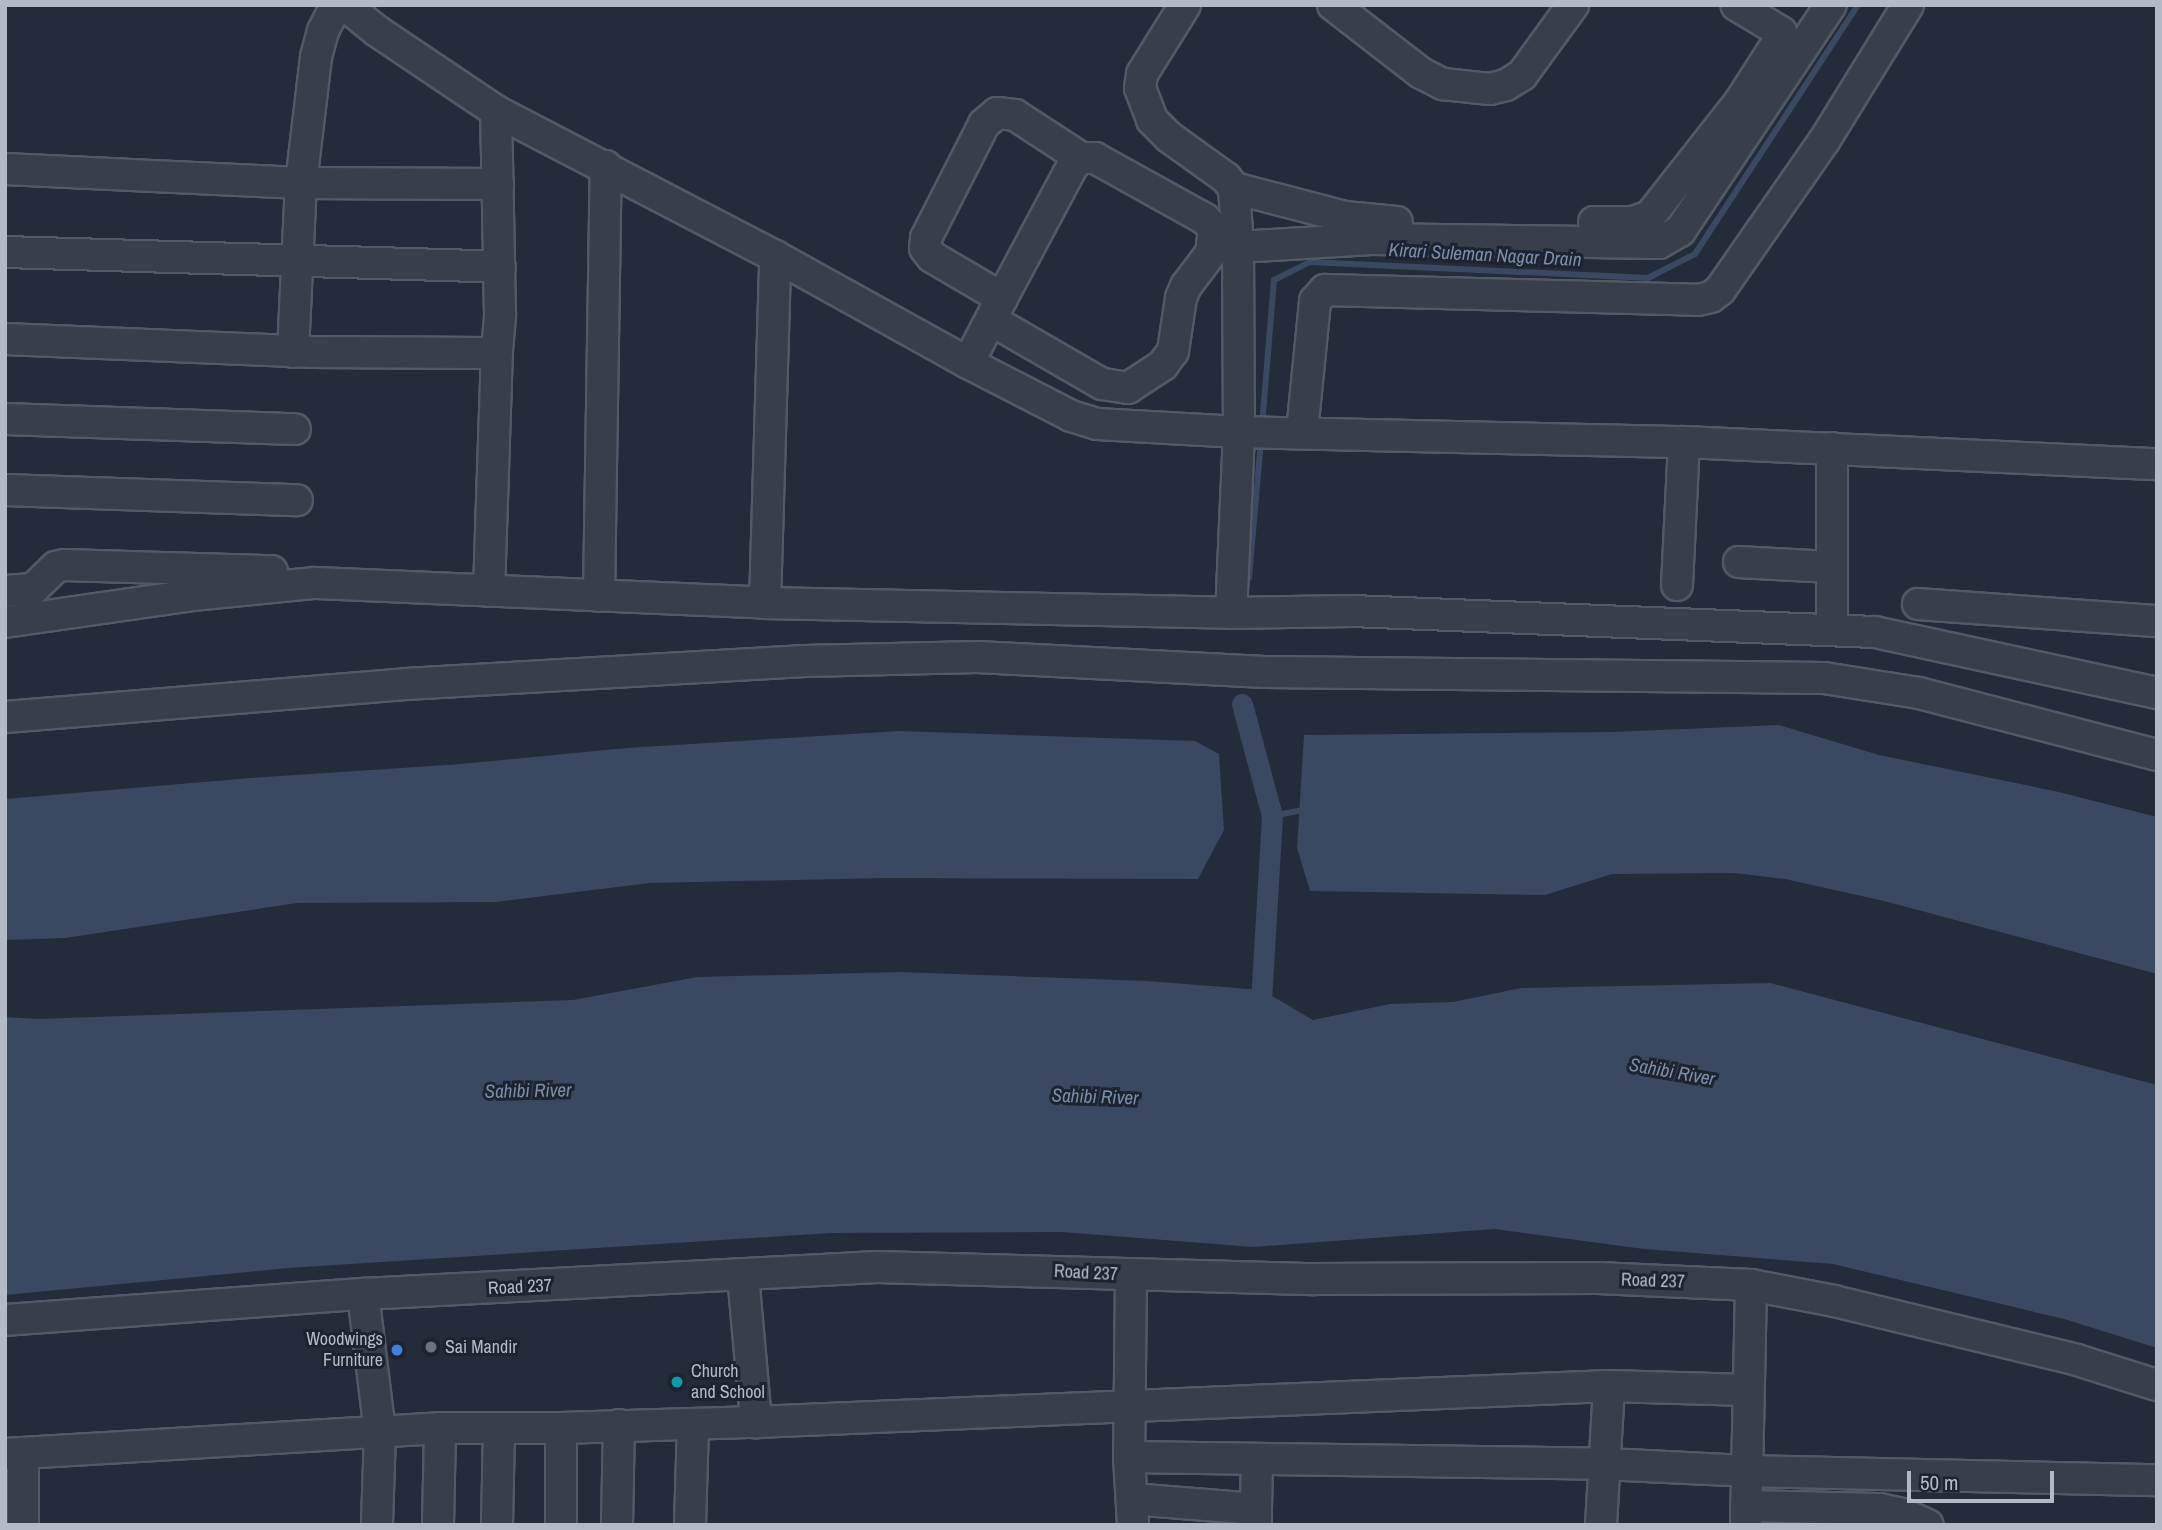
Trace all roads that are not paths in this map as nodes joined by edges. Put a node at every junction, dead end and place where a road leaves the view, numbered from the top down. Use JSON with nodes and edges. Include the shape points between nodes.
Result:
{"nodes":[{"id":1,"x":336,"y":5,"type":"edge"},
{"id":2,"x":345,"y":5,"type":"edge"},
{"id":3,"x":1185,"y":5,"type":"edge"},
{"id":4,"x":1333,"y":5,"type":"edge"},
{"id":5,"x":1573,"y":5,"type":"edge"},
{"id":6,"x":1737,"y":5,"type":"edge"},
{"id":7,"x":1831,"y":5,"type":"edge"},
{"id":8,"x":1909,"y":5,"type":"edge"},
{"id":9,"x":496,"y":111,"type":"junction"},
{"id":10,"x":1082,"y":158,"type":"junction"},
{"id":11,"x":606,"y":166,"type":"junction"},
{"id":12,"x":5,"y":169,"type":"edge"},
{"id":13,"x":302,"y":183,"type":"junction"},
{"id":14,"x":498,"y":184,"type":"junction"},
{"id":15,"x":1234,"y":188,"type":"junction"},
{"id":16,"x":1238,"y":247,"type":"junction"},
{"id":17,"x":5,"y":252,"type":"edge"},
{"id":18,"x":775,"y":256,"type":"junction"},
{"id":19,"x":299,"y":261,"type":"junction"},
{"id":20,"x":500,"y":267,"type":"junction"},
{"id":21,"x":996,"y":309,"type":"junction"},
{"id":22,"x":5,"y":339,"type":"edge"},
{"id":23,"x":497,"y":351,"type":"junction"},
{"id":24,"x":293,"y":352,"type":"junction"},
{"id":25,"x":968,"y":363,"type":"junction"},
{"id":26,"x":5,"y":419,"type":"edge"},
{"id":27,"x":295,"y":429,"type":"dead end"},
{"id":28,"x":1248,"y":432,"type":"junction"},
{"id":29,"x":1295,"y":432,"type":"junction"},
{"id":30,"x":1684,"y":442,"type":"junction"},
{"id":31,"x":1832,"y":448,"type":"junction"},
{"id":32,"x":2157,"y":464,"type":"edge"},
{"id":33,"x":5,"y":489,"type":"edge"},
{"id":34,"x":297,"y":500,"type":"dead end"},
{"id":35,"x":1739,"y":562,"type":"dead end"},
{"id":36,"x":1830,"y":567,"type":"junction"},
{"id":37,"x":315,"y":583,"type":"junction"},
{"id":38,"x":1677,"y":585,"type":"dead end"},
{"id":39,"x":5,"y":591,"type":"edge"},
{"id":40,"x":489,"y":591,"type":"junction"},
{"id":41,"x":599,"y":596,"type":"junction"},
{"id":42,"x":765,"y":603,"type":"junction"},
{"id":43,"x":1918,"y":604,"type":"dead end"},
{"id":44,"x":1231,"y":613,"type":"junction"},
{"id":45,"x":2157,"y":621,"type":"edge"},
{"id":46,"x":5,"y":622,"type":"edge"},
{"id":47,"x":1832,"y":629,"type":"junction"},
{"id":48,"x":2157,"y":693,"type":"edge"},
{"id":49,"x":5,"y":717,"type":"edge"},
{"id":50,"x":2157,"y":755,"type":"edge"},
{"id":51,"x":743,"y":1275,"type":"junction"},
{"id":52,"x":1131,"y":1275,"type":"junction"},
{"id":53,"x":1751,"y":1285,"type":"junction"},
{"id":54,"x":363,"y":1294,"type":"junction"},
{"id":55,"x":5,"y":1320,"type":"edge"},
{"id":56,"x":2157,"y":1385,"type":"edge"},
{"id":57,"x":1609,"y":1386,"type":"junction"},
{"id":58,"x":1748,"y":1390,"type":"junction"},
{"id":59,"x":1130,"y":1408,"type":"junction"},
{"id":60,"x":756,"y":1422,"type":"junction"},
{"id":61,"x":692,"y":1424,"type":"junction"},
{"id":62,"x":620,"y":1425,"type":"junction"},
{"id":63,"x":440,"y":1428,"type":"junction"},
{"id":64,"x":499,"y":1428,"type":"junction"},
{"id":65,"x":561,"y":1428,"type":"junction"},
{"id":66,"x":380,"y":1433,"type":"junction"},
{"id":67,"x":14,"y":1454,"type":"edge"},
{"id":68,"x":1129,"y":1457,"type":"junction"},
{"id":69,"x":1257,"y":1459,"type":"junction"},
{"id":70,"x":1605,"y":1464,"type":"junction"},
{"id":71,"x":1746,"y":1471,"type":"junction"},
{"id":72,"x":2157,"y":1480,"type":"edge"},
{"id":73,"x":1133,"y":1512,"type":"edge"},
{"id":74,"x":1746,"y":1516,"type":"edge"},
{"id":75,"x":1256,"y":1517,"type":"edge"},
{"id":76,"x":23,"y":1525,"type":"edge"},
{"id":77,"x":377,"y":1525,"type":"edge"},
{"id":78,"x":438,"y":1525,"type":"edge"},
{"id":79,"x":497,"y":1525,"type":"edge"},
{"id":80,"x":561,"y":1525,"type":"edge"},
{"id":81,"x":618,"y":1525,"type":"edge"},
{"id":82,"x":690,"y":1525,"type":"edge"},
{"id":83,"x":1601,"y":1525,"type":"edge"},
{"id":84,"x":1928,"y":1525,"type":"edge"}],
"edges":[{"from":1,"to":13,"type":"street","via":[[318,47]]},
{"from":2,"to":9,"type":"street"},
{"from":3,"to":15,"type":"street","via":[[1142,75],[1142,99],[1152,120],[1169,137]]},
{"from":4,"to":5,"type":"street","via":[[1421,73],[1443,84],[1490,89],[1522,75]]},
{"from":6,"to":15,"type":"street","via":[[1777,28],[1780,39],[1739,103],[1650,216],[1619,223],[1385,222],[1345,217]]},
{"from":7,"to":16,"type":"street","via":[[1680,231],[1659,243],[1372,239]]},
{"from":8,"to":29,"type":"street","via":[[1824,141],[1711,297],[1325,290],[1315,301]]},
{"from":9,"to":11,"type":"street"},
{"from":9,"to":14,"type":"street"},
{"from":10,"to":21,"type":"street","via":[[1073,165]]},
{"from":10,"to":21,"type":"street","via":[[1015,115],[997,113],[984,124],[925,248]]},
{"from":10,"to":21,"type":"street","via":[[1095,158],[1205,219],[1214,229],[1213,248],[1181,298],[1168,359],[1131,386],[1114,388]]},
{"from":11,"to":18,"type":"street"},
{"from":11,"to":41,"type":"street"},
{"from":12,"to":13,"type":"street"},
{"from":13,"to":14,"type":"street"},
{"from":13,"to":19,"type":"street"},
{"from":14,"to":20,"type":"street"},
{"from":15,"to":16,"type":"street"},
{"from":16,"to":28,"type":"street"},
{"from":17,"to":19,"type":"street"},
{"from":18,"to":25,"type":"street"},
{"from":18,"to":42,"type":"street"},
{"from":19,"to":20,"type":"street"},
{"from":19,"to":24,"type":"street"},
{"from":20,"to":23,"type":"street"},
{"from":21,"to":25,"type":"street"},
{"from":22,"to":24,"type":"street"},
{"from":23,"to":24,"type":"street"},
{"from":23,"to":40,"type":"street"},
{"from":25,"to":28,"type":"street","via":[[1097,424]]},
{"from":26,"to":27,"type":"street"},
{"from":28,"to":29,"type":"street"},
{"from":28,"to":44,"type":"street"},
{"from":29,"to":30,"type":"street"},
{"from":30,"to":31,"type":"street"},
{"from":30,"to":38,"type":"street"},
{"from":31,"to":32,"type":"street"},
{"from":31,"to":36,"type":"street"},
{"from":33,"to":34,"type":"street"},
{"from":35,"to":36,"type":"street"},
{"from":36,"to":47,"type":"street"},
{"from":37,"to":39,"type":"street","via":[[294,571],[64,565],[33,589]]},
{"from":37,"to":40,"type":"street"},
{"from":37,"to":46,"type":"street"},
{"from":40,"to":41,"type":"street"},
{"from":41,"to":42,"type":"street"},
{"from":42,"to":44,"type":"street"},
{"from":43,"to":45,"type":"street"},
{"from":44,"to":47,"type":"street","via":[[1352,611]]},
{"from":47,"to":48,"type":"street","via":[[1904,636]]},
{"from":49,"to":50,"type":"street","via":[[406,684],[804,660],[978,657],[1265,673],[1824,678],[1919,693]]},
{"from":51,"to":52,"type":"street","name":"Road 237","via":[[877,1267]]},
{"from":51,"to":54,"type":"street","name":"Road 237"},
{"from":51,"to":60,"type":"street"},
{"from":52,"to":53,"type":"street","name":"Road 237","via":[[1598,1278]]},
{"from":52,"to":59,"type":"street"},
{"from":53,"to":56,"type":"street","name":"Road 237","via":[[1952,1328]]},
{"from":53,"to":58,"type":"street"},
{"from":54,"to":55,"type":"street","name":"Road 237"},
{"from":54,"to":66,"type":"street"},
{"from":57,"to":58,"type":"street"},
{"from":57,"to":59,"type":"street"},
{"from":57,"to":70,"type":"street"},
{"from":58,"to":71,"type":"street"},
{"from":59,"to":60,"type":"street"},
{"from":59,"to":68,"type":"street"},
{"from":60,"to":61,"type":"street"},
{"from":61,"to":62,"type":"street"},
{"from":61,"to":82,"type":"street"},
{"from":62,"to":65,"type":"street"},
{"from":62,"to":81,"type":"street"},
{"from":63,"to":64,"type":"street"},
{"from":63,"to":66,"type":"street"},
{"from":63,"to":78,"type":"street"},
{"from":64,"to":65,"type":"street"},
{"from":64,"to":79,"type":"street"},
{"from":65,"to":80,"type":"street"},
{"from":66,"to":67,"type":"street"},
{"from":66,"to":77,"type":"street"},
{"from":67,"to":76,"type":"street"},
{"from":68,"to":69,"type":"street"},
{"from":68,"to":73,"type":"street"},
{"from":69,"to":70,"type":"street"},
{"from":69,"to":75,"type":"street"},
{"from":70,"to":71,"type":"street"},
{"from":70,"to":83,"type":"street"},
{"from":71,"to":72,"type":"street"},
{"from":71,"to":74,"type":"street"},
{"from":73,"to":75,"type":"street"},
{"from":74,"to":84,"type":"street","via":[[1879,1509]]}]}
